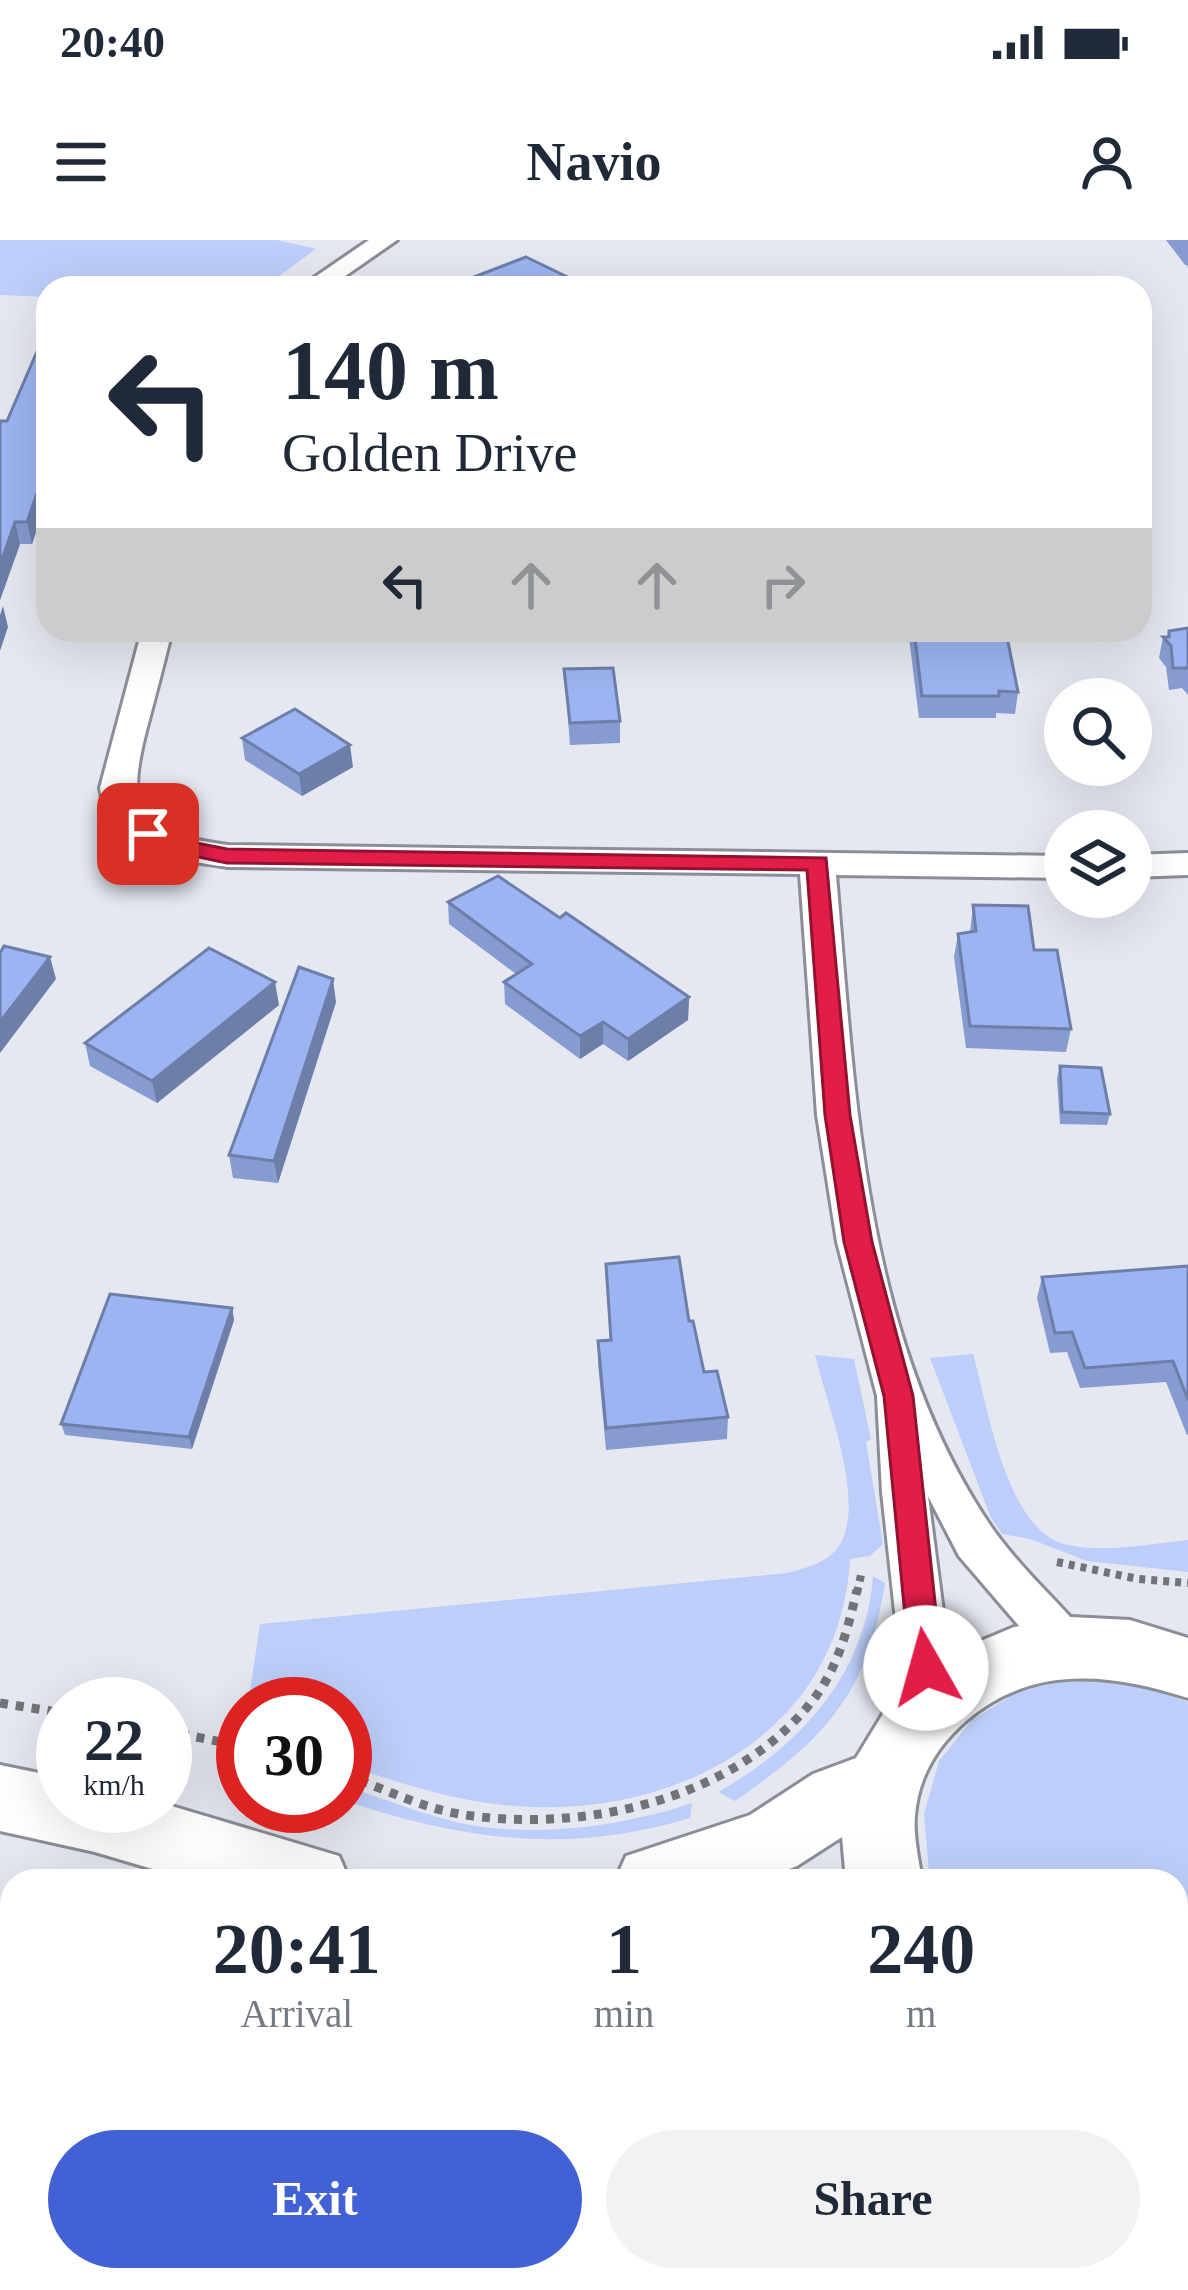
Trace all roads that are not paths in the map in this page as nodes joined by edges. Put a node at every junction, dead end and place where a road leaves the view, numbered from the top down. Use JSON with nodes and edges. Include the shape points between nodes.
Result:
{"nodes":[{"id":1,"x":385,"y":240,"type":"edge"},
{"id":2,"x":329,"y":276,"type":"edge"},
{"id":3,"x":154,"y":642,"type":"edge"},
{"id":4,"x":818,"y":863,"type":"junction"},
{"id":5,"x":1188,"y":864,"type":"edge"},
{"id":6,"x":1152,"y":865,"type":"edge"},
{"id":7,"x":1044,"y":867,"type":"edge"},
{"id":8,"x":899,"y":1396,"type":"junction"},
{"id":9,"x":1066,"y":1646,"type":"junction"},
{"id":10,"x":1182,"y":1662,"type":"edge"},
{"id":11,"x":930,"y":1704,"type":"junction"},
{"id":12,"x":883,"y":1781,"type":"junction"},
{"id":13,"x":0,"y":1798,"type":"edge"},
{"id":14,"x":270,"y":1869,"type":"edge"},
{"id":15,"x":689,"y":1869,"type":"edge"},
{"id":16,"x":881,"y":1869,"type":"edge"}],
"edges":[{"from":1,"to":2,"type":"street"},
{"from":3,"to":4,"type":"street","via":[[118,796],[128,816],[164,843],[227,856]]},
{"from":4,"to":7,"type":"street"},
{"from":4,"to":8,"type":"street","via":[[837,1115],[858,1242]]},
{"from":5,"to":6,"type":"street"},
{"from":8,"to":9,"type":"street","via":[[981,1548]]},
{"from":8,"to":11,"type":"street"},
{"from":9,"to":10,"type":"main road"},
{"from":9,"to":11,"type":"main road","via":[[969,1674]]},
{"from":11,"to":12,"type":"main road"},
{"from":12,"to":15,"type":"main road","via":[[839,1798],[771,1842]]},
{"from":12,"to":16,"type":"main road"},
{"from":13,"to":14,"type":"main road"}]}
